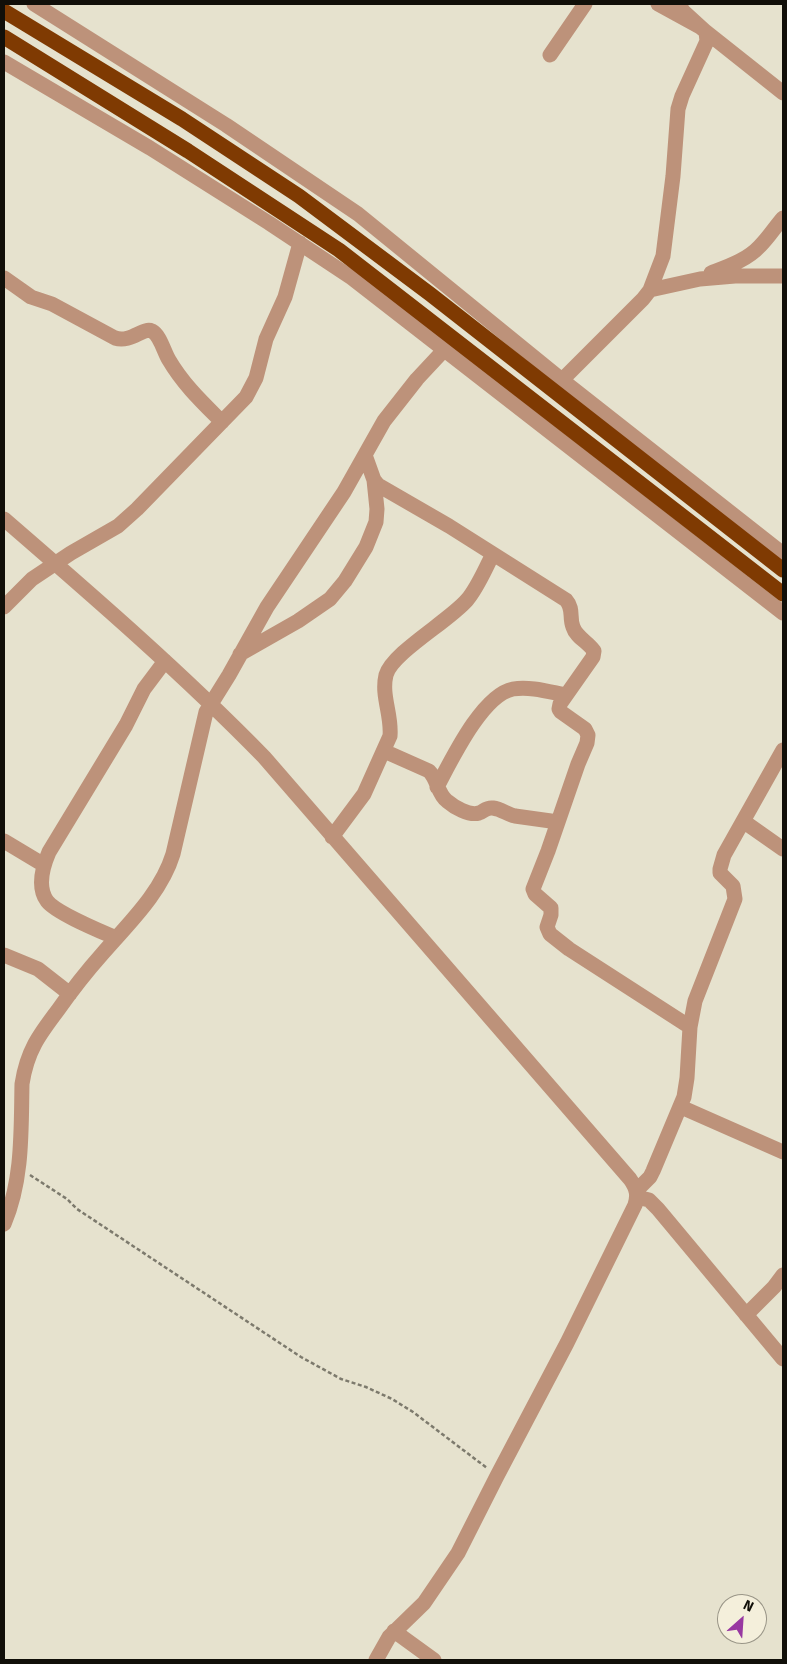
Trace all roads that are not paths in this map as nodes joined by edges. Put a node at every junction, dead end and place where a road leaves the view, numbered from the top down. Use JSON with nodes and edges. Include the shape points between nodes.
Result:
{"nodes":[{"id":1,"x":34,"y":4,"type":"edge"},
{"id":2,"x":585,"y":4,"type":"edge"},
{"id":3,"x":658,"y":4,"type":"edge"},
{"id":4,"x":678,"y":4,"type":"edge"},
{"id":5,"x":4,"y":11,"type":"edge"},
{"id":6,"x":700,"y":27,"type":"junction"},
{"id":7,"x":4,"y":37,"type":"edge"},
{"id":8,"x":550,"y":55,"type":"dead end"},
{"id":9,"x":4,"y":62,"type":"edge"},
{"id":10,"x":783,"y":93,"type":"edge"},
{"id":11,"x":783,"y":218,"type":"edge"},
{"id":12,"x":300,"y":243,"type":"junction"},
{"id":13,"x":783,"y":276,"type":"edge"},
{"id":14,"x":4,"y":278,"type":"edge"},
{"id":15,"x":689,"y":281,"type":"junction"},
{"id":16,"x":650,"y":290,"type":"junction"},
{"id":17,"x":445,"y":349,"type":"junction"},
{"id":18,"x":562,"y":380,"type":"junction"},
{"id":19,"x":222,"y":422,"type":"junction"},
{"id":20,"x":365,"y":455,"type":"junction"},
{"id":21,"x":374,"y":480,"type":"junction"},
{"id":22,"x":4,"y":519,"type":"edge"},
{"id":23,"x":493,"y":554,"type":"junction"},
{"id":24,"x":783,"y":554,"type":"edge"},
{"id":25,"x":62,"y":559,"type":"junction"},
{"id":26,"x":783,"y":570,"type":"edge"},
{"id":27,"x":783,"y":594,"type":"edge"},
{"id":28,"x":4,"y":607,"type":"edge"},
{"id":29,"x":783,"y":614,"type":"edge"},
{"id":30,"x":240,"y":654,"type":"junction"},
{"id":31,"x":165,"y":661,"type":"junction"},
{"id":32,"x":566,"y":695,"type":"junction"},
{"id":33,"x":216,"y":696,"type":"junction"},
{"id":34,"x":783,"y":750,"type":"edge"},
{"id":35,"x":384,"y":751,"type":"junction"},
{"id":36,"x":437,"y":787,"type":"junction"},
{"id":37,"x":743,"y":821,"type":"junction"},
{"id":38,"x":558,"y":822,"type":"junction"},
{"id":39,"x":333,"y":835,"type":"junction"},
{"id":40,"x":4,"y":841,"type":"edge"},
{"id":41,"x":783,"y":849,"type":"edge"},
{"id":42,"x":44,"y":865,"type":"junction"},
{"id":43,"x":116,"y":938,"type":"junction"},
{"id":44,"x":4,"y":955,"type":"edge"},
{"id":45,"x":70,"y":994,"type":"junction"},
{"id":46,"x":690,"y":1027,"type":"junction"},
{"id":47,"x":681,"y":1106,"type":"junction"},
{"id":48,"x":783,"y":1152,"type":"edge"},
{"id":49,"x":641,"y":1188,"type":"junction"},
{"id":50,"x":6,"y":1215,"type":"edge"},
{"id":51,"x":783,"y":1275,"type":"edge"},
{"id":52,"x":752,"y":1310,"type":"junction"},
{"id":53,"x":783,"y":1360,"type":"edge"},
{"id":54,"x":394,"y":1631,"type":"junction"},
{"id":55,"x":376,"y":1660,"type":"edge"},
{"id":56,"x":434,"y":1660,"type":"edge"}],
"edges":[{"from":1,"to":18,"type":"street","via":[[226,125],[358,214]]},
{"from":2,"to":8,"type":"street"},
{"from":3,"to":6,"type":"street"},
{"from":4,"to":6,"type":"street"},
{"from":5,"to":26,"type":"highway","via":[[182,119],[299,196],[430,294]]},
{"from":6,"to":10,"type":"street"},
{"from":6,"to":16,"type":"street","via":[[706,32],[707,41],[678,109],[664,244],[660,266]]},
{"from":7,"to":27,"type":"highway","via":[[188,151],[339,250]]},
{"from":9,"to":12,"type":"street","via":[[150,148]]},
{"from":11,"to":15,"type":"street","via":[[750,254],[732,265]]},
{"from":12,"to":17,"type":"street"},
{"from":12,"to":19,"type":"street","via":[[285,297],[266,339],[256,378],[246,398]]},
{"from":13,"to":15,"type":"street","via":[[735,276]]},
{"from":14,"to":19,"type":"street","via":[[26,294],[60,308],[115,338],[127,339],[146,330],[152,331],[183,382]]},
{"from":15,"to":16,"type":"street"},
{"from":16,"to":18,"type":"street"},
{"from":17,"to":20,"type":"street","via":[[394,407]]},
{"from":17,"to":29,"type":"street"},
{"from":18,"to":24,"type":"street"},
{"from":19,"to":25,"type":"street","via":[[118,526]]},
{"from":20,"to":21,"type":"street"},
{"from":20,"to":30,"type":"street"},
{"from":21,"to":23,"type":"street"},
{"from":21,"to":30,"type":"street","via":[[376,522],[366,547],[345,581],[330,598],[298,621]]},
{"from":22,"to":25,"type":"street"},
{"from":23,"to":32,"type":"street","via":[[566,600],[570,605],[573,627],[594,651]]},
{"from":23,"to":35,"type":"street","via":[[467,600],[390,666],[384,686],[391,727]]},
{"from":25,"to":28,"type":"street","via":[[32,579]]},
{"from":25,"to":31,"type":"street"},
{"from":30,"to":33,"type":"street"},
{"from":31,"to":33,"type":"street"},
{"from":31,"to":42,"type":"street","via":[[144,689]]},
{"from":32,"to":36,"type":"street","via":[[521,688],[504,693],[482,712]]},
{"from":32,"to":38,"type":"street","via":[[559,709],[588,735]]},
{"from":33,"to":39,"type":"street","via":[[268,762]]},
{"from":33,"to":43,"type":"street","via":[[203,721],[170,864],[150,896]]},
{"from":34,"to":37,"type":"street"},
{"from":35,"to":36,"type":"street","via":[[429,771]]},
{"from":35,"to":39,"type":"street","via":[[364,794]]},
{"from":36,"to":38,"type":"street","via":[[447,801],[472,814],[492,808],[514,816]]},
{"from":37,"to":41,"type":"street"},
{"from":37,"to":46,"type":"street","via":[[720,869],[733,886],[735,899],[697,995]]},
{"from":38,"to":46,"type":"street","via":[[533,889],[551,908],[547,927],[550,934]]},
{"from":39,"to":49,"type":"street","via":[[630,1180]]},
{"from":40,"to":42,"type":"street"},
{"from":42,"to":43,"type":"street","via":[[43,892],[47,901]]},
{"from":43,"to":45,"type":"street"},
{"from":44,"to":45,"type":"street","via":[[38,969]]},
{"from":45,"to":50,"type":"street","via":[[34,1043],[27,1061],[22,1084],[18,1168]]},
{"from":46,"to":47,"type":"street","via":[[687,1078]]},
{"from":47,"to":48,"type":"street"},
{"from":47,"to":49,"type":"street"},
{"from":49,"to":52,"type":"street"},
{"from":49,"to":54,"type":"street","via":[[580,1320],[465,1540],[432,1593]]},
{"from":51,"to":52,"type":"street"},
{"from":52,"to":53,"type":"street"},
{"from":54,"to":55,"type":"street"},
{"from":54,"to":56,"type":"street"}]}
